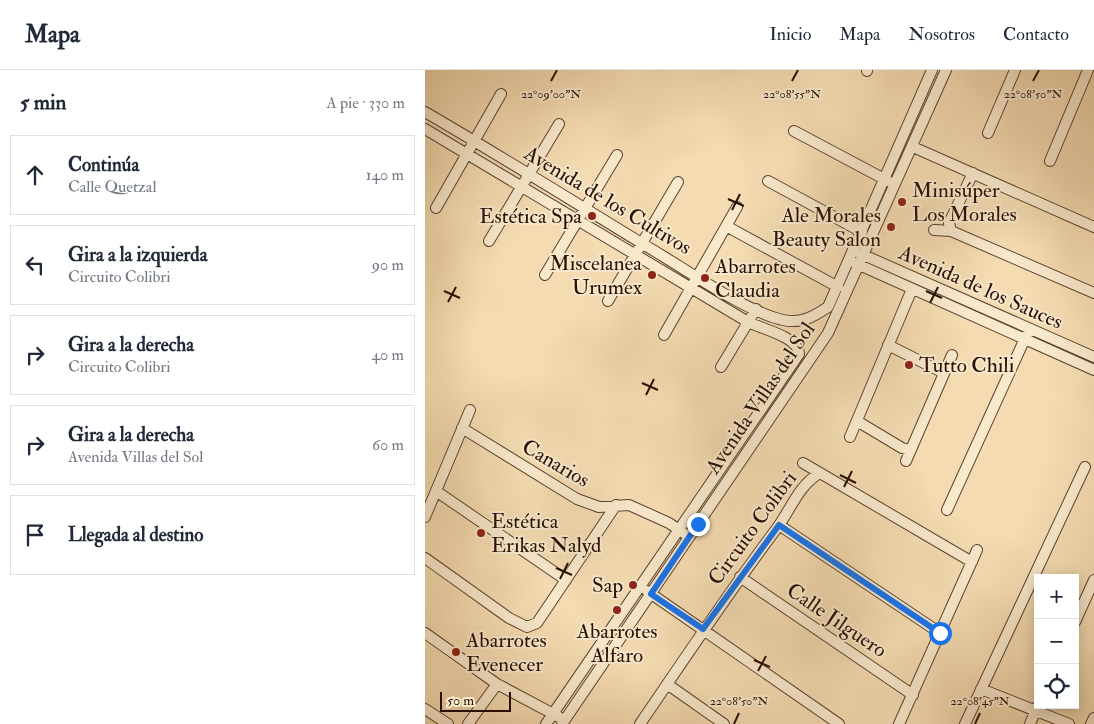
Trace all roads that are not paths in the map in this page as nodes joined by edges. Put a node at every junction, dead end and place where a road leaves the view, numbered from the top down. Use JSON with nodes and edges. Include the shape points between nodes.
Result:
{"nodes":[{"id":1,"x":932,"y":70,"type":"edge"},
{"id":2,"x":947,"y":70,"type":"edge"},
{"id":3,"x":1015,"y":70,"type":"edge"},
{"id":4,"x":1088,"y":70,"type":"edge"},
{"id":5,"x":501,"y":94,"type":"dead end"},
{"id":6,"x":425,"y":112,"type":"edge"},
{"id":7,"x":559,"y":124,"type":"dead end"},
{"id":8,"x":425,"y":129,"type":"edge"},
{"id":9,"x":794,"y":131,"type":"dead end"},
{"id":10,"x":988,"y":133,"type":"dead end"},
{"id":11,"x":475,"y":141,"type":"junction"},
{"id":12,"x":913,"y":147,"type":"junction"},
{"id":13,"x":467,"y":153,"type":"junction"},
{"id":14,"x":617,"y":155,"type":"dead end"},
{"id":15,"x":1050,"y":161,"type":"dead end"},
{"id":16,"x":973,"y":173,"type":"junction"},
{"id":17,"x":529,"y":174,"type":"junction"},
{"id":18,"x":884,"y":179,"type":"junction"},
{"id":19,"x":768,"y":181,"type":"dead end"},
{"id":20,"x":677,"y":182,"type":"dead end"},
{"id":21,"x":522,"y":186,"type":"junction"},
{"id":22,"x":895,"y":186,"type":"junction"},
{"id":23,"x":737,"y":206,"type":"dead end"},
{"id":24,"x":436,"y":208,"type":"dead end"},
{"id":25,"x":585,"y":209,"type":"junction"},
{"id":26,"x":578,"y":220,"type":"junction"},
{"id":27,"x":726,"y":226,"type":"junction"},
{"id":28,"x":1094,"y":227,"type":"edge"},
{"id":29,"x":934,"y":230,"type":"dead end"},
{"id":30,"x":951,"y":231,"type":"junction"},
{"id":31,"x":862,"y":232,"type":"junction"},
{"id":32,"x":489,"y":241,"type":"dead end"},
{"id":33,"x":641,"y":243,"type":"junction"},
{"id":34,"x":635,"y":255,"type":"junction"},
{"id":35,"x":852,"y":256,"type":"junction"},
{"id":36,"x":863,"y":261,"type":"junction"},
{"id":37,"x":545,"y":275,"type":"dead end"},
{"id":38,"x":697,"y":276,"type":"junction"},
{"id":39,"x":838,"y":287,"type":"junction"},
{"id":40,"x":690,"y":288,"type":"junction"},
{"id":41,"x":912,"y":289,"type":"junction"},
{"id":42,"x":1094,"y":293,"type":"edge"},
{"id":43,"x":608,"y":301,"type":"dead end"},
{"id":44,"x":828,"y":307,"type":"joint"},
{"id":45,"x":756,"y":309,"type":"junction"},
{"id":46,"x":748,"y":322,"type":"junction"},
{"id":47,"x":1029,"y":329,"type":"junction"},
{"id":48,"x":664,"y":334,"type":"dead end"},
{"id":49,"x":1024,"y":340,"type":"junction"},
{"id":50,"x":888,"y":345,"type":"junction"},
{"id":51,"x":799,"y":354,"type":"junction"},
{"id":52,"x":952,"y":355,"type":"dead end"},
{"id":53,"x":1094,"y":357,"type":"edge"},
{"id":54,"x":812,"y":358,"type":"junction"},
{"id":55,"x":721,"y":367,"type":"dead end"},
{"id":56,"x":1094,"y":370,"type":"edge"},
{"id":57,"x":944,"y":373,"type":"junction"},
{"id":58,"x":470,"y":410,"type":"dead end"},
{"id":59,"x":761,"y":410,"type":"junction"},
{"id":60,"x":770,"y":416,"type":"junction"},
{"id":61,"x":857,"y":421,"type":"junction"},
{"id":62,"x":462,"y":428,"type":"junction"},
{"id":63,"x":850,"y":437,"type":"dead end"},
{"id":64,"x":911,"y":450,"type":"junction"},
{"id":65,"x":906,"y":461,"type":"dead end"},
{"id":66,"x":803,"y":463,"type":"dead end"},
{"id":67,"x":1085,"y":466,"type":"dead end"},
{"id":68,"x":817,"y":474,"type":"junction"},
{"id":69,"x":436,"y":491,"type":"junction"},
{"id":70,"x":616,"y":505,"type":"junction"},
{"id":71,"x":947,"y":510,"type":"dead end"},
{"id":72,"x":425,"y":517,"type":"edge"},
{"id":73,"x":779,"y":525,"type":"junction"},
{"id":74,"x":679,"y":530,"type":"junction"},
{"id":75,"x":689,"y":537,"type":"junction"},
{"id":76,"x":977,"y":550,"type":"dead end"},
{"id":77,"x":425,"y":558,"type":"edge"},
{"id":78,"x":972,"y":562,"type":"junction"},
{"id":79,"x":740,"y":577,"type":"junction"},
{"id":80,"x":565,"y":580,"type":"junction"},
{"id":81,"x":1094,"y":580,"type":"edge"},
{"id":82,"x":641,"y":586,"type":"junction"},
{"id":83,"x":651,"y":594,"type":"junction"},
{"id":84,"x":1076,"y":619,"type":"edge"},
{"id":85,"x":703,"y":629,"type":"junction"},
{"id":86,"x":425,"y":633,"type":"edge"},
{"id":87,"x":940,"y":633,"type":"junction"},
{"id":88,"x":497,"y":684,"type":"junction"},
{"id":89,"x":667,"y":684,"type":"junction"},
{"id":90,"x":981,"y":690,"type":"junction"},
{"id":91,"x":913,"y":695,"type":"junction"},
{"id":92,"x":1034,"y":707,"type":"edge"},
{"id":93,"x":425,"y":709,"type":"edge"},
{"id":94,"x":1037,"y":709,"type":"edge"},
{"id":95,"x":1039,"y":709,"type":"edge"},
{"id":96,"x":553,"y":714,"type":"junction"},
{"id":97,"x":1094,"y":718,"type":"edge"},
{"id":98,"x":563,"y":722,"type":"edge"},
{"id":99,"x":717,"y":722,"type":"edge"},
{"id":100,"x":448,"y":724,"type":"edge"},
{"id":101,"x":468,"y":724,"type":"edge"},
{"id":102,"x":546,"y":724,"type":"edge"},
{"id":103,"x":639,"y":724,"type":"edge"},
{"id":104,"x":839,"y":724,"type":"edge"},
{"id":105,"x":899,"y":724,"type":"edge"},
{"id":106,"x":965,"y":724,"type":"edge"},
{"id":107,"x":1030,"y":724,"type":"edge"},
{"id":108,"x":1069,"y":724,"type":"edge"},
{"id":109,"x":1091,"y":724,"type":"edge"}],
"edges":[{"from":1,"to":18,"type":"street","name":"Avenida Villas del Sol"},
{"from":2,"to":12,"type":"street","name":"Avenida Villas del Sol"},
{"from":3,"to":10,"type":"street"},
{"from":4,"to":15,"type":"street"},
{"from":5,"to":11,"type":"street"},
{"from":6,"to":11,"type":"street","name":"Avenida de los Cultivos"},
{"from":7,"to":17,"type":"street"},
{"from":8,"to":13,"type":"street","name":"Avenida de los Cultivos"},
{"from":9,"to":18,"type":"street"},
{"from":11,"to":13,"type":"street"},
{"from":11,"to":17,"type":"street","name":"Avenida de los Cultivos"},
{"from":12,"to":16,"type":"street"},
{"from":12,"to":22,"type":"street","name":"Avenida Villas del Sol"},
{"from":13,"to":21,"type":"street","name":"Avenida de los Cultivos"},
{"from":13,"to":24,"type":"street"},
{"from":14,"to":25,"type":"street"},
{"from":16,"to":28,"type":"street"},
{"from":16,"to":30,"type":"street","via":[[949,223]]},
{"from":17,"to":21,"type":"street"},
{"from":17,"to":25,"type":"street","name":"Avenida de los Cultivos"},
{"from":18,"to":22,"type":"street"},
{"from":18,"to":31,"type":"street","name":"Avenida Villas del Sol"},
{"from":19,"to":31,"type":"street"},
{"from":20,"to":33,"type":"street"},
{"from":21,"to":26,"type":"street","name":"Avenida de los Cultivos"},
{"from":21,"to":32,"type":"street"},
{"from":22,"to":36,"type":"street","name":"Avenida Villas del Sol"},
{"from":23,"to":27,"type":"street"},
{"from":25,"to":26,"type":"street"},
{"from":25,"to":33,"type":"street","name":"Avenida de los Cultivos"},
{"from":26,"to":34,"type":"street","name":"Avenida de los Cultivos"},
{"from":26,"to":37,"type":"street"},
{"from":27,"to":38,"type":"street"},
{"from":27,"to":39,"type":"street"},
{"from":29,"to":30,"type":"street"},
{"from":30,"to":42,"type":"street"},
{"from":31,"to":35,"type":"street","name":"Avenida Villas del Sol"},
{"from":33,"to":34,"type":"street"},
{"from":33,"to":38,"type":"street","name":"Avenida de los Cultivos"},
{"from":34,"to":40,"type":"street","name":"Avenida de los Cultivos"},
{"from":34,"to":43,"type":"street"},
{"from":35,"to":36,"type":"street","name":"Avenida de los Sauces"},
{"from":35,"to":39,"type":"street","name":"Avenida Villas del Sol"},
{"from":36,"to":41,"type":"street","name":"Avenida de los Sauces"},
{"from":36,"to":47,"type":"street","name":"Avenida de los Sauces"},
{"from":36,"to":54,"type":"street","name":"Avenida Villas del Sol","via":[[828,333]]},
{"from":38,"to":40,"type":"street"},
{"from":38,"to":45,"type":"street","name":"Avenida de los Cultivos"},
{"from":39,"to":44,"type":"street","name":"Avenida Villas del Sol"},
{"from":40,"to":46,"type":"street","name":"Avenida de los Cultivos"},
{"from":40,"to":48,"type":"street"},
{"from":41,"to":49,"type":"street","name":"Avenida de los Sauces"},
{"from":41,"to":50,"type":"street"},
{"from":44,"to":45,"type":"street","name":"Avenida de los Cultivos","via":[[810,319],[797,321],[782,320]]},
{"from":45,"to":46,"type":"street"},
{"from":46,"to":51,"type":"street","name":"Avenida de los Cultivos","via":[[793,341],[799,348]]},
{"from":46,"to":55,"type":"street"},
{"from":47,"to":49,"type":"street"},
{"from":47,"to":53,"type":"street","name":"Avenida de los Sauces"},
{"from":49,"to":56,"type":"street","name":"Avenida de los Sauces"},
{"from":49,"to":71,"type":"street"},
{"from":50,"to":57,"type":"street"},
{"from":50,"to":61,"type":"street"},
{"from":51,"to":54,"type":"street"},
{"from":51,"to":59,"type":"street","name":"Avenida Villas del Sol"},
{"from":52,"to":57,"type":"street"},
{"from":54,"to":60,"type":"street","name":"Avenida Villas del Sol"},
{"from":57,"to":64,"type":"street"},
{"from":58,"to":62,"type":"street"},
{"from":59,"to":60,"type":"street"},
{"from":59,"to":74,"type":"street","name":"Avenida Villas del Sol"},
{"from":60,"to":75,"type":"street","name":"Avenida Villas del Sol"},
{"from":61,"to":63,"type":"street"},
{"from":61,"to":64,"type":"street"},
{"from":62,"to":69,"type":"street"},
{"from":62,"to":70,"type":"street","name":"Canarios","via":[[577,500],[599,507]]},
{"from":64,"to":65,"type":"street"},
{"from":66,"to":68,"type":"street"},
{"from":67,"to":90,"type":"street"},
{"from":68,"to":73,"type":"street","name":"Circuito Colibri","via":[[806,482]]},
{"from":68,"to":78,"type":"street","name":"Circuito Colibri"},
{"from":69,"to":72,"type":"street"},
{"from":69,"to":80,"type":"street"},
{"from":70,"to":74,"type":"street","name":"Canarios","via":[[629,505]]},
{"from":70,"to":80,"type":"street"},
{"from":73,"to":79,"type":"street","name":"Circuito Colibri"},
{"from":73,"to":87,"type":"street"},
{"from":74,"to":75,"type":"street","name":"Canarios"},
{"from":74,"to":82,"type":"street","name":"Avenida Villas del Sol"},
{"from":75,"to":83,"type":"street","name":"Avenida Villas del Sol"},
{"from":76,"to":78,"type":"street"},
{"from":77,"to":80,"type":"street","via":[[509,618],[527,627],[537,623]]},
{"from":78,"to":87,"type":"street"},
{"from":79,"to":85,"type":"street","name":"Circuito Colibri"},
{"from":79,"to":91,"type":"street","name":"Calle Jilguero"},
{"from":81,"to":84,"type":"street"},
{"from":82,"to":83,"type":"street"},
{"from":82,"to":96,"type":"street","name":"Avenida Villas del Sol"},
{"from":83,"to":85,"type":"street"},
{"from":83,"to":98,"type":"street","name":"Avenida Villas del Sol"},
{"from":85,"to":89,"type":"street","name":"Circuito Colibri"},
{"from":85,"to":104,"type":"street"},
{"from":86,"to":88,"type":"street"},
{"from":87,"to":91,"type":"street"},
{"from":88,"to":96,"type":"street"},
{"from":88,"to":101,"type":"street"},
{"from":89,"to":99,"type":"street"},
{"from":89,"to":103,"type":"street","name":"Circuito Colibri"},
{"from":90,"to":92,"type":"street"},
{"from":90,"to":106,"type":"street"},
{"from":91,"to":105,"type":"street"},
{"from":93,"to":100,"type":"street"},
{"from":94,"to":107,"type":"street"},
{"from":95,"to":108,"type":"street"},
{"from":96,"to":98,"type":"street"},
{"from":96,"to":102,"type":"street","name":"Avenida Villas del Sol"},
{"from":97,"to":109,"type":"street"}]}
